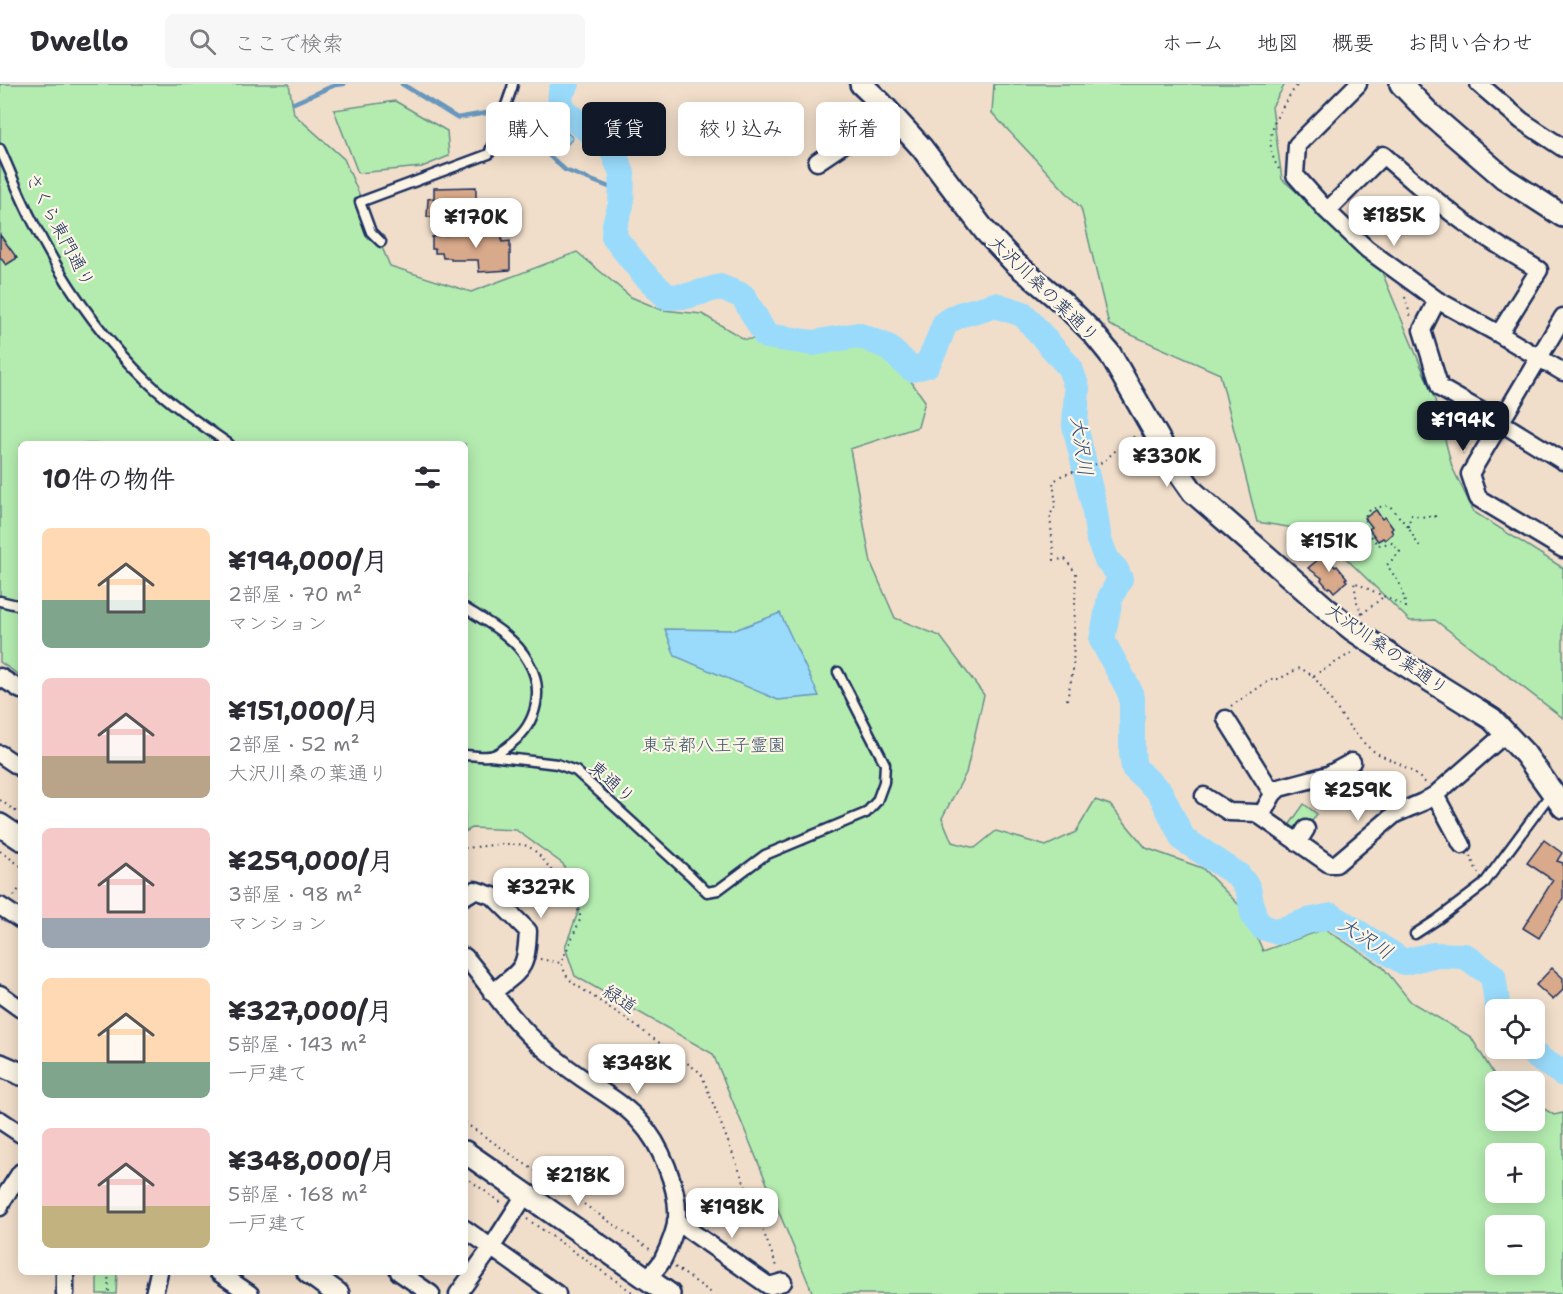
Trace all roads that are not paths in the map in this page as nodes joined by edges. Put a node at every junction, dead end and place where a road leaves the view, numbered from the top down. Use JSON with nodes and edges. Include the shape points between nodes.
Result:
{"nodes":[{"id":1,"x":861,"y":84,"type":"edge"},
{"id":2,"x":1358,"y":84,"type":"edge"},
{"id":3,"x":1401,"y":84,"type":"edge"},
{"id":4,"x":1479,"y":84,"type":"edge"},
{"id":5,"x":513,"y":86,"type":"edge"},
{"id":6,"x":883,"y":100,"type":"edge"},
{"id":7,"x":1563,"y":148,"type":"edge"},
{"id":8,"x":0,"y":149,"type":"edge"},
{"id":9,"x":817,"y":162,"type":"dead end"},
{"id":10,"x":1327,"y":212,"type":"junction"},
{"id":11,"x":1563,"y":216,"type":"edge"},
{"id":12,"x":381,"y":242,"type":"dead end"},
{"id":13,"x":1437,"y":300,"type":"junction"},
{"id":14,"x":1563,"y":317,"type":"edge"},
{"id":15,"x":1499,"y":334,"type":"junction"},
{"id":16,"x":1538,"y":357,"type":"junction"},
{"id":17,"x":1563,"y":372,"type":"edge"},
{"id":18,"x":1500,"y":422,"type":"junction"},
{"id":19,"x":225,"y":441,"type":"edge"},
{"id":20,"x":1563,"y":461,"type":"edge"},
{"id":21,"x":1563,"y":549,"type":"edge"},
{"id":22,"x":0,"y":601,"type":"edge"},
{"id":23,"x":18,"y":605,"type":"edge"},
{"id":24,"x":468,"y":610,"type":"edge"},
{"id":25,"x":838,"y":672,"type":"dead end"},
{"id":26,"x":0,"y":677,"type":"edge"},
{"id":27,"x":18,"y":688,"type":"edge"},
{"id":28,"x":1225,"y":714,"type":"road end"},
{"id":29,"x":1506,"y":733,"type":"junction"},
{"id":30,"x":0,"y":754,"type":"edge"},
{"id":31,"x":468,"y":754,"type":"edge"},
{"id":32,"x":490,"y":756,"type":"junction"},
{"id":33,"x":1352,"y":762,"type":"dead end"},
{"id":34,"x":18,"y":766,"type":"edge"},
{"id":35,"x":1273,"y":794,"type":"junction"},
{"id":36,"x":1436,"y":794,"type":"junction"},
{"id":37,"x":1204,"y":796,"type":"dead end"},
{"id":38,"x":1558,"y":799,"type":"edge"},
{"id":39,"x":1261,"y":816,"type":"junction"},
{"id":40,"x":0,"y":825,"type":"edge"},
{"id":41,"x":18,"y":837,"type":"edge"},
{"id":42,"x":1462,"y":845,"type":"road end"},
{"id":43,"x":468,"y":894,"type":"edge"},
{"id":44,"x":1,"y":910,"type":"edge"},
{"id":45,"x":18,"y":918,"type":"edge"},
{"id":46,"x":1415,"y":933,"type":"dead end"},
{"id":47,"x":468,"y":961,"type":"edge"},
{"id":48,"x":492,"y":993,"type":"junction"},
{"id":49,"x":0,"y":994,"type":"edge"},
{"id":50,"x":18,"y":1007,"type":"edge"},
{"id":51,"x":0,"y":1065,"type":"edge"},
{"id":52,"x":18,"y":1073,"type":"edge"},
{"id":53,"x":0,"y":1120,"type":"edge"},
{"id":54,"x":18,"y":1132,"type":"edge"},
{"id":55,"x":468,"y":1155,"type":"edge"},
{"id":56,"x":18,"y":1177,"type":"edge"},
{"id":57,"x":520,"y":1203,"type":"junction"},
{"id":58,"x":0,"y":1207,"type":"edge"},
{"id":59,"x":676,"y":1221,"type":"junction"},
{"id":60,"x":468,"y":1231,"type":"edge"},
{"id":61,"x":491,"y":1248,"type":"junction"},
{"id":62,"x":65,"y":1275,"type":"edge"},
{"id":63,"x":158,"y":1275,"type":"edge"},
{"id":64,"x":222,"y":1275,"type":"edge"},
{"id":65,"x":312,"y":1275,"type":"edge"},
{"id":66,"x":403,"y":1275,"type":"edge"},
{"id":67,"x":783,"y":1282,"type":"road end"},
{"id":68,"x":641,"y":1286,"type":"edge"},
{"id":69,"x":65,"y":1294,"type":"edge"},
{"id":70,"x":154,"y":1294,"type":"edge"},
{"id":71,"x":250,"y":1294,"type":"edge"},
{"id":72,"x":338,"y":1294,"type":"edge"},
{"id":73,"x":431,"y":1294,"type":"edge"},
{"id":74,"x":458,"y":1294,"type":"edge"},
{"id":75,"x":557,"y":1294,"type":"edge"},
{"id":76,"x":669,"y":1294,"type":"edge"}],
"edges":[{"from":1,"to":6,"type":"street","name":"大沢川桑の葉通り"},
{"from":2,"to":10,"type":"street","via":[[1297,145],[1295,175]]},
{"from":3,"to":11,"type":"street","via":[[1504,178]]},
{"from":4,"to":7,"type":"street","via":[[1522,121]]},
{"from":5,"to":12,"type":"lane","via":[[489,154],[360,202],[371,232]]},
{"from":6,"to":9,"type":"street"},
{"from":6,"to":29,"type":"street","name":"大沢川桑の葉通り","via":[[985,231],[1014,262],[1064,304],[1110,354],[1193,492],[1328,610]]},
{"from":8,"to":19,"type":"lane","name":"さくら東門通り","via":[[52,258],[97,326],[150,384]]},
{"from":10,"to":13,"type":"street","via":[[1367,249]]},
{"from":10,"to":15,"type":"street","via":[[1383,155],[1458,218],[1539,270]]},
{"from":13,"to":15,"type":"street"},
{"from":13,"to":18,"type":"street","via":[[1422,330],[1440,388]]},
{"from":14,"to":16,"type":"street"},
{"from":15,"to":16,"type":"street"},
{"from":16,"to":17,"type":"street"},
{"from":16,"to":18,"type":"street"},
{"from":18,"to":20,"type":"street"},
{"from":18,"to":21,"type":"street","via":[[1470,474],[1478,498]]},
{"from":22,"to":23,"type":"lane"},
{"from":24,"to":32,"type":"lane","via":[[520,649],[534,672],[537,686],[537,702],[529,725],[512,743]]},
{"from":25,"to":32,"type":"lane","name":"東通り","via":[[885,764],[877,801],[866,813],[765,855],[718,890],[707,892],[576,771],[557,764]]},
{"from":26,"to":27,"type":"street"},
{"from":28,"to":35,"type":"street"},
{"from":29,"to":36,"type":"street"},
{"from":29,"to":38,"type":"street","name":"大沢川桑の葉通り"},
{"from":30,"to":34,"type":"street"},
{"from":31,"to":32,"type":"lane"},
{"from":33,"to":35,"type":"street","via":[[1328,775],[1279,788]]},
{"from":35,"to":39,"type":"street"},
{"from":36,"to":39,"type":"street","via":[[1395,814],[1336,864],[1329,864],[1302,836]]},
{"from":36,"to":42,"type":"street"},
{"from":37,"to":39,"type":"street","via":[[1229,812]]},
{"from":38,"to":46,"type":"lane","via":[[1483,885]]},
{"from":40,"to":41,"type":"street"},
{"from":43,"to":48,"type":"street","via":[[475,890],[493,896],[528,931],[521,970]]},
{"from":44,"to":45,"type":"street"},
{"from":47,"to":48,"type":"street"},
{"from":48,"to":59,"type":"street","via":[[541,1047],[640,1121],[651,1135],[672,1181]]},
{"from":49,"to":50,"type":"street"},
{"from":51,"to":52,"type":"street"},
{"from":53,"to":54,"type":"street"},
{"from":55,"to":57,"type":"street"},
{"from":56,"to":58,"type":"street"},
{"from":57,"to":61,"type":"street"},
{"from":57,"to":68,"type":"street"},
{"from":59,"to":67,"type":"street","via":[[769,1286]]},
{"from":59,"to":68,"type":"street","via":[[664,1259]]},
{"from":60,"to":61,"type":"street"},
{"from":61,"to":74,"type":"street"},
{"from":61,"to":75,"type":"street"},
{"from":62,"to":69,"type":"street"},
{"from":63,"to":70,"type":"street"},
{"from":64,"to":71,"type":"street"},
{"from":65,"to":72,"type":"street"},
{"from":66,"to":73,"type":"street"},
{"from":68,"to":76,"type":"street"}]}
